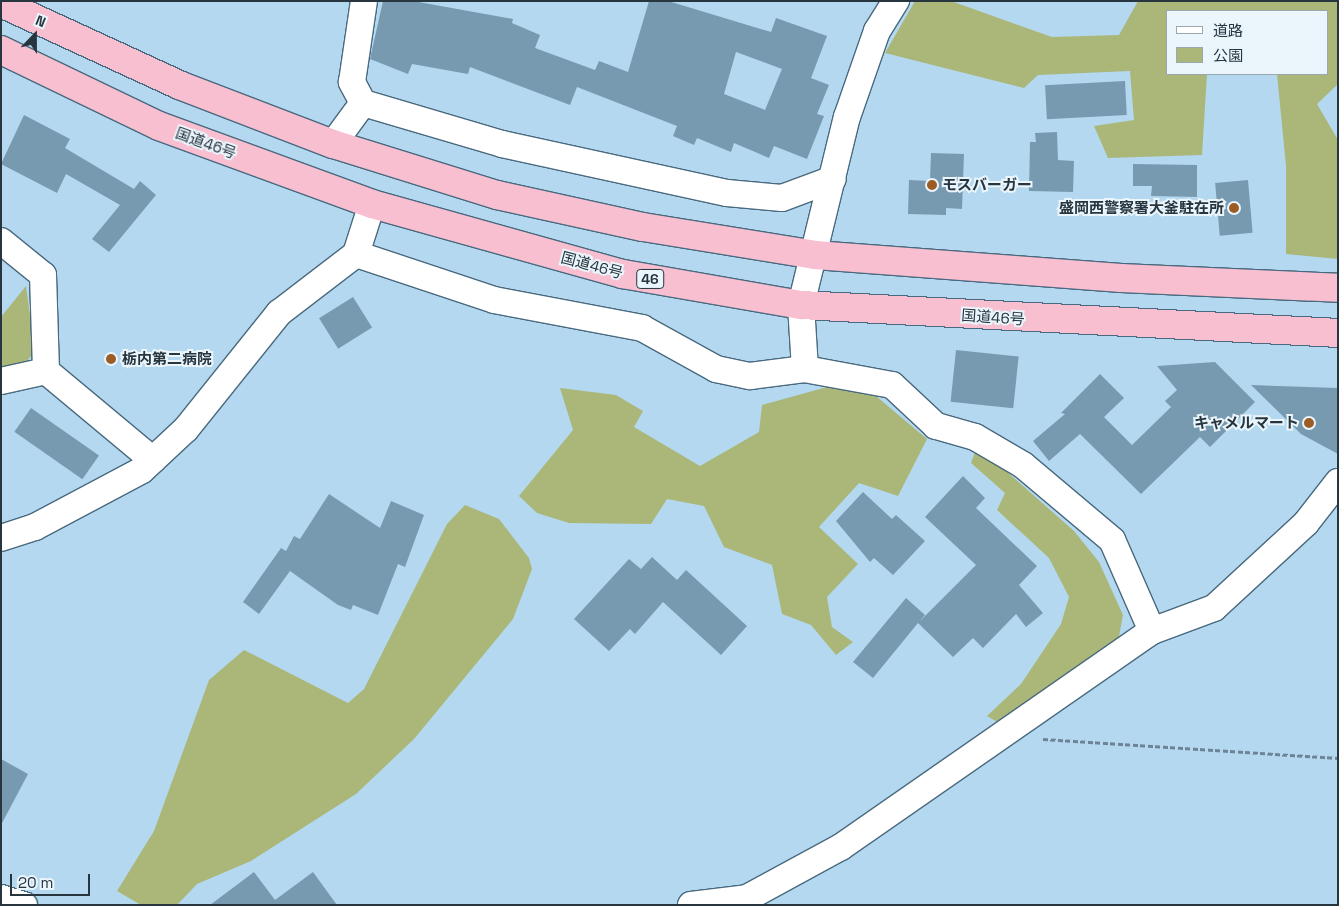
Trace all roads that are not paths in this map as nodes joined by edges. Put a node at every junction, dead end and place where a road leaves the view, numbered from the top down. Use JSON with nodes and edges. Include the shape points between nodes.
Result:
{"nodes":[{"id":1,"x":364,"y":1,"type":"edge"},
{"id":2,"x":896,"y":1,"type":"edge"},
{"id":3,"x":1,"y":3,"type":"edge"},
{"id":4,"x":1,"y":50,"type":"edge"},
{"id":5,"x":363,"y":103,"type":"junction"},
{"id":6,"x":333,"y":144,"type":"junction"},
{"id":7,"x":833,"y":179,"type":"junction"},
{"id":8,"x":372,"y":204,"type":"junction"},
{"id":9,"x":1,"y":241,"type":"edge"},
{"id":10,"x":356,"y":254,"type":"junction"},
{"id":11,"x":815,"y":255,"type":"junction"},
{"id":12,"x":1338,"y":288,"type":"edge"},
{"id":13,"x":801,"y":305,"type":"junction"},
{"id":14,"x":1338,"y":333,"type":"edge"},
{"id":15,"x":805,"y":369,"type":"junction"},
{"id":16,"x":46,"y":371,"type":"junction"},
{"id":17,"x":1,"y":380,"type":"edge"},
{"id":18,"x":153,"y":460,"type":"junction"},
{"id":19,"x":1338,"y":482,"type":"edge"},
{"id":20,"x":1,"y":538,"type":"edge"},
{"id":21,"x":1152,"y":631,"type":"junction"},
{"id":22,"x":1,"y":898,"type":"edge"},
{"id":23,"x":24,"y":905,"type":"edge"},
{"id":24,"x":691,"y":905,"type":"edge"}],
"edges":[{"from":1,"to":5,"type":"street","via":[[352,82]]},
{"from":2,"to":7,"type":"street","via":[[877,31],[847,117]]},
{"from":3,"to":6,"type":"highway","via":[[179,84]]},
{"from":4,"to":8,"type":"highway","name":"国道46号","number":"46","via":[[159,126]]},
{"from":5,"to":6,"type":"street"},
{"from":5,"to":7,"type":"street","via":[[502,144],[726,193],[782,198]]},
{"from":6,"to":11,"type":"highway","via":[[497,194],[643,227]]},
{"from":7,"to":11,"type":"street"},
{"from":8,"to":10,"type":"street"},
{"from":8,"to":13,"type":"highway","name":"国道46号","number":"46","via":[[623,274]]},
{"from":9,"to":16,"type":"street","via":[[43,275]]},
{"from":10,"to":15,"type":"street","via":[[494,300],[642,328],[716,369],[750,376]]},
{"from":10,"to":18,"type":"street","via":[[278,313],[186,428]]},
{"from":11,"to":12,"type":"highway","via":[[1121,278]]},
{"from":11,"to":13,"type":"street"},
{"from":13,"to":14,"type":"highway","name":"国道46号","number":"46"},
{"from":13,"to":15,"type":"street"},
{"from":15,"to":21,"type":"street","via":[[892,385],[936,426],[975,437],[1023,465],[1112,540]]},
{"from":16,"to":17,"type":"street"},
{"from":16,"to":18,"type":"street"},
{"from":18,"to":20,"type":"street","via":[[142,470],[36,527]]},
{"from":19,"to":21,"type":"street","via":[[1306,523],[1214,608]]},
{"from":21,"to":24,"type":"street","via":[[841,847],[747,898]]},
{"from":22,"to":23,"type":"street"}]}
